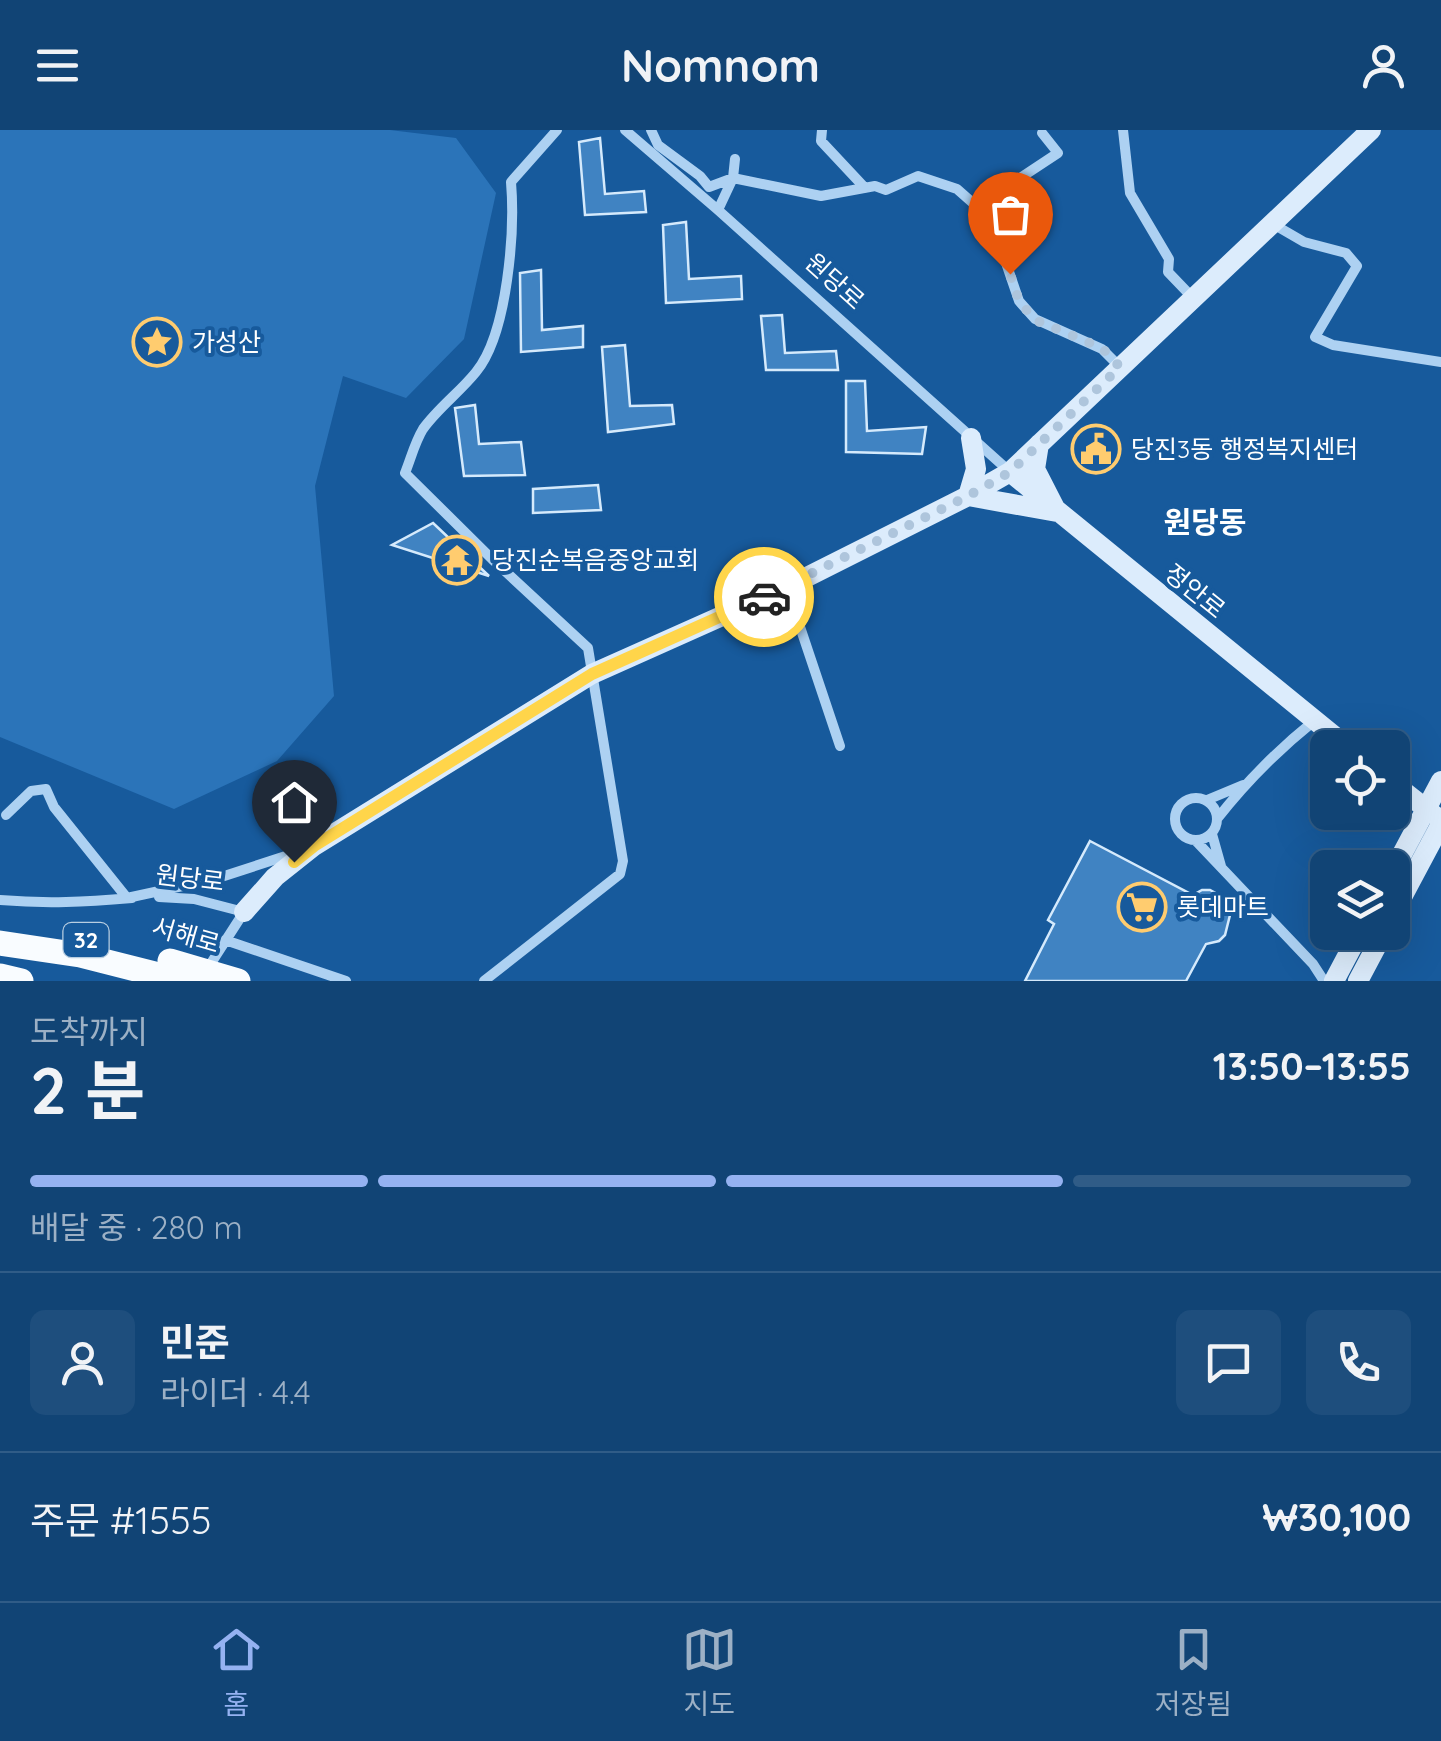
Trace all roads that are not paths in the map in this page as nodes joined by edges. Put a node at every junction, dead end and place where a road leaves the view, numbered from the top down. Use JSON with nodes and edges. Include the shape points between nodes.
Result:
{"nodes":[{"id":1,"x":558,"y":130,"type":"edge"},
{"id":2,"x":625,"y":130,"type":"edge"},
{"id":3,"x":650,"y":130,"type":"edge"},
{"id":4,"x":822,"y":130,"type":"edge"},
{"id":5,"x":1124,"y":130,"type":"edge"},
{"id":6,"x":1042,"y":133,"type":"dead end"},
{"id":7,"x":1362,"y":133,"type":"edge"},
{"id":8,"x":734,"y":159,"type":"dead end"},
{"id":9,"x":732,"y":178,"type":"junction"},
{"id":10,"x":865,"y":188,"type":"junction"},
{"id":11,"x":978,"y":206,"type":"junction"},
{"id":12,"x":718,"y":210,"type":"junction"},
{"id":13,"x":1272,"y":224,"type":"junction"},
{"id":14,"x":1192,"y":297,"type":"junction"},
{"id":15,"x":1441,"y":362,"type":"edge"},
{"id":16,"x":1120,"y":367,"type":"junction"},
{"id":17,"x":971,"y":438,"type":"junction"},
{"id":18,"x":1038,"y":444,"type":"junction"},
{"id":19,"x":1010,"y":472,"type":"junction"},
{"id":20,"x":968,"y":496,"type":"junction"},
{"id":21,"x":1057,"y":512,"type":"junction"},
{"id":22,"x":787,"y":587,"type":"junction"},
{"id":23,"x":592,"y":674,"type":"junction"},
{"id":24,"x":1315,"y":720,"type":"junction"},
{"id":25,"x":1327,"y":730,"type":"edge"},
{"id":26,"x":840,"y":746,"type":"dead end"},
{"id":27,"x":1441,"y":781,"type":"edge"},
{"id":28,"x":1244,"y":784,"type":"junction"},
{"id":29,"x":1410,"y":797,"type":"edge"},
{"id":30,"x":1206,"y":800,"type":"junction"},
{"id":31,"x":6,"y":815,"type":"dead end"},
{"id":32,"x":1436,"y":818,"type":"edge"},
{"id":33,"x":1218,"y":819,"type":"junction"},
{"id":34,"x":1212,"y":834,"type":"junction"},
{"id":35,"x":1196,"y":841,"type":"junction"},
{"id":36,"x":314,"y":846,"type":"junction"},
{"id":37,"x":1410,"y":850,"type":"edge"},
{"id":38,"x":1221,"y":868,"type":"junction"},
{"id":39,"x":1410,"y":876,"type":"edge"},
{"id":40,"x":127,"y":898,"type":"junction"},
{"id":41,"x":0,"y":900,"type":"edge"},
{"id":42,"x":244,"y":912,"type":"junction"},
{"id":43,"x":0,"y":926,"type":"edge"},
{"id":44,"x":225,"y":940,"type":"junction"},
{"id":45,"x":0,"y":943,"type":"edge"},
{"id":46,"x":1350,"y":950,"type":"edge"},
{"id":47,"x":1374,"y":950,"type":"edge"},
{"id":48,"x":173,"y":973,"type":"edge"},
{"id":49,"x":0,"y":976,"type":"edge"},
{"id":50,"x":21,"y":981,"type":"edge"},
{"id":51,"x":201,"y":981,"type":"edge"},
{"id":52,"x":238,"y":981,"type":"edge"},
{"id":53,"x":346,"y":981,"type":"edge"},
{"id":54,"x":484,"y":981,"type":"edge"},
{"id":55,"x":1324,"y":981,"type":"edge"},
{"id":56,"x":1334,"y":981,"type":"edge"},
{"id":57,"x":1358,"y":981,"type":"edge"}],
"edges":[{"from":1,"to":23,"type":"street","via":[[511,182],[504,300],[492,344],[479,369],[426,425],[406,473],[588,648]]},
{"from":2,"to":12,"type":"street","name":"원당로"},
{"from":3,"to":9,"type":"street","via":[[658,145],[709,187]]},
{"from":4,"to":10,"type":"street","via":[[821,140]]},
{"from":5,"to":14,"type":"street","via":[[1130,193],[1169,260],[1168,272]]},
{"from":6,"to":11,"type":"street","via":[[1058,153]]},
{"from":7,"to":13,"type":"street","name":"원당로"},
{"from":8,"to":9,"type":"street"},
{"from":9,"to":10,"type":"street","via":[[821,196]]},
{"from":9,"to":12,"type":"street"},
{"from":10,"to":11,"type":"street","via":[[886,190],[918,176],[957,189]]},
{"from":11,"to":16,"type":"street","via":[[991,218],[1019,301],[1035,320],[1102,348]]},
{"from":12,"to":17,"type":"street","name":"원당로"},
{"from":13,"to":14,"type":"street","name":"원당로"},
{"from":13,"to":15,"type":"street","via":[[1304,242],[1346,252],[1357,266],[1315,337]]},
{"from":14,"to":16,"type":"street","name":"원당로"},
{"from":16,"to":18,"type":"street","name":"원당로"},
{"from":17,"to":19,"type":"street","name":"원당로"},
{"from":17,"to":20,"type":"street","via":[[976,471]]},
{"from":18,"to":19,"type":"street","name":"원당로"},
{"from":18,"to":21,"type":"street","via":[[1035,469]]},
{"from":19,"to":20,"type":"street","name":"원당로"},
{"from":19,"to":21,"type":"street","name":"정안로"},
{"from":20,"to":21,"type":"street"},
{"from":20,"to":22,"type":"street","name":"원당로"},
{"from":21,"to":24,"type":"street","name":"정안로"},
{"from":22,"to":23,"type":"street","name":"원당로"},
{"from":22,"to":26,"type":"street"},
{"from":23,"to":36,"type":"street","name":"원당로"},
{"from":23,"to":54,"type":"street","via":[[620,874]]},
{"from":24,"to":25,"type":"street","name":"정안로"},
{"from":24,"to":28,"type":"street"},
{"from":27,"to":32,"type":"street"},
{"from":28,"to":30,"type":"street"},
{"from":28,"to":33,"type":"street"},
{"from":29,"to":32,"type":"street"},
{"from":30,"to":33,"type":"street"},
{"from":30,"to":35,"type":"street","via":[[1187,798],[1177,807],[1176,827]]},
{"from":31,"to":40,"type":"street","name":"원당로","via":[[32,791],[46,788]]},
{"from":32,"to":37,"type":"street"},
{"from":32,"to":39,"type":"street"},
{"from":33,"to":34,"type":"street"},
{"from":34,"to":35,"type":"street"},
{"from":34,"to":38,"type":"street"},
{"from":35,"to":38,"type":"street"},
{"from":36,"to":40,"type":"street","via":[[215,879]]},
{"from":36,"to":42,"type":"street","name":"원당로"},
{"from":38,"to":55,"type":"street"},
{"from":40,"to":41,"type":"street","name":"원당로"},
{"from":40,"to":42,"type":"street","name":"원당로","via":[[194,899]]},
{"from":42,"to":44,"type":"street"},
{"from":43,"to":48,"type":"main road","name":"서해로","number":"32","via":[[85,940]]},
{"from":44,"to":51,"type":"street"},
{"from":44,"to":53,"type":"street"},
{"from":45,"to":48,"type":"main road","name":"서해로","number":"32"},
{"from":46,"to":56,"type":"street"},
{"from":47,"to":57,"type":"street"},
{"from":48,"to":52,"type":"main road","name":"서해로","number":"32","bridge":true},
{"from":49,"to":50,"type":"main road"}]}
